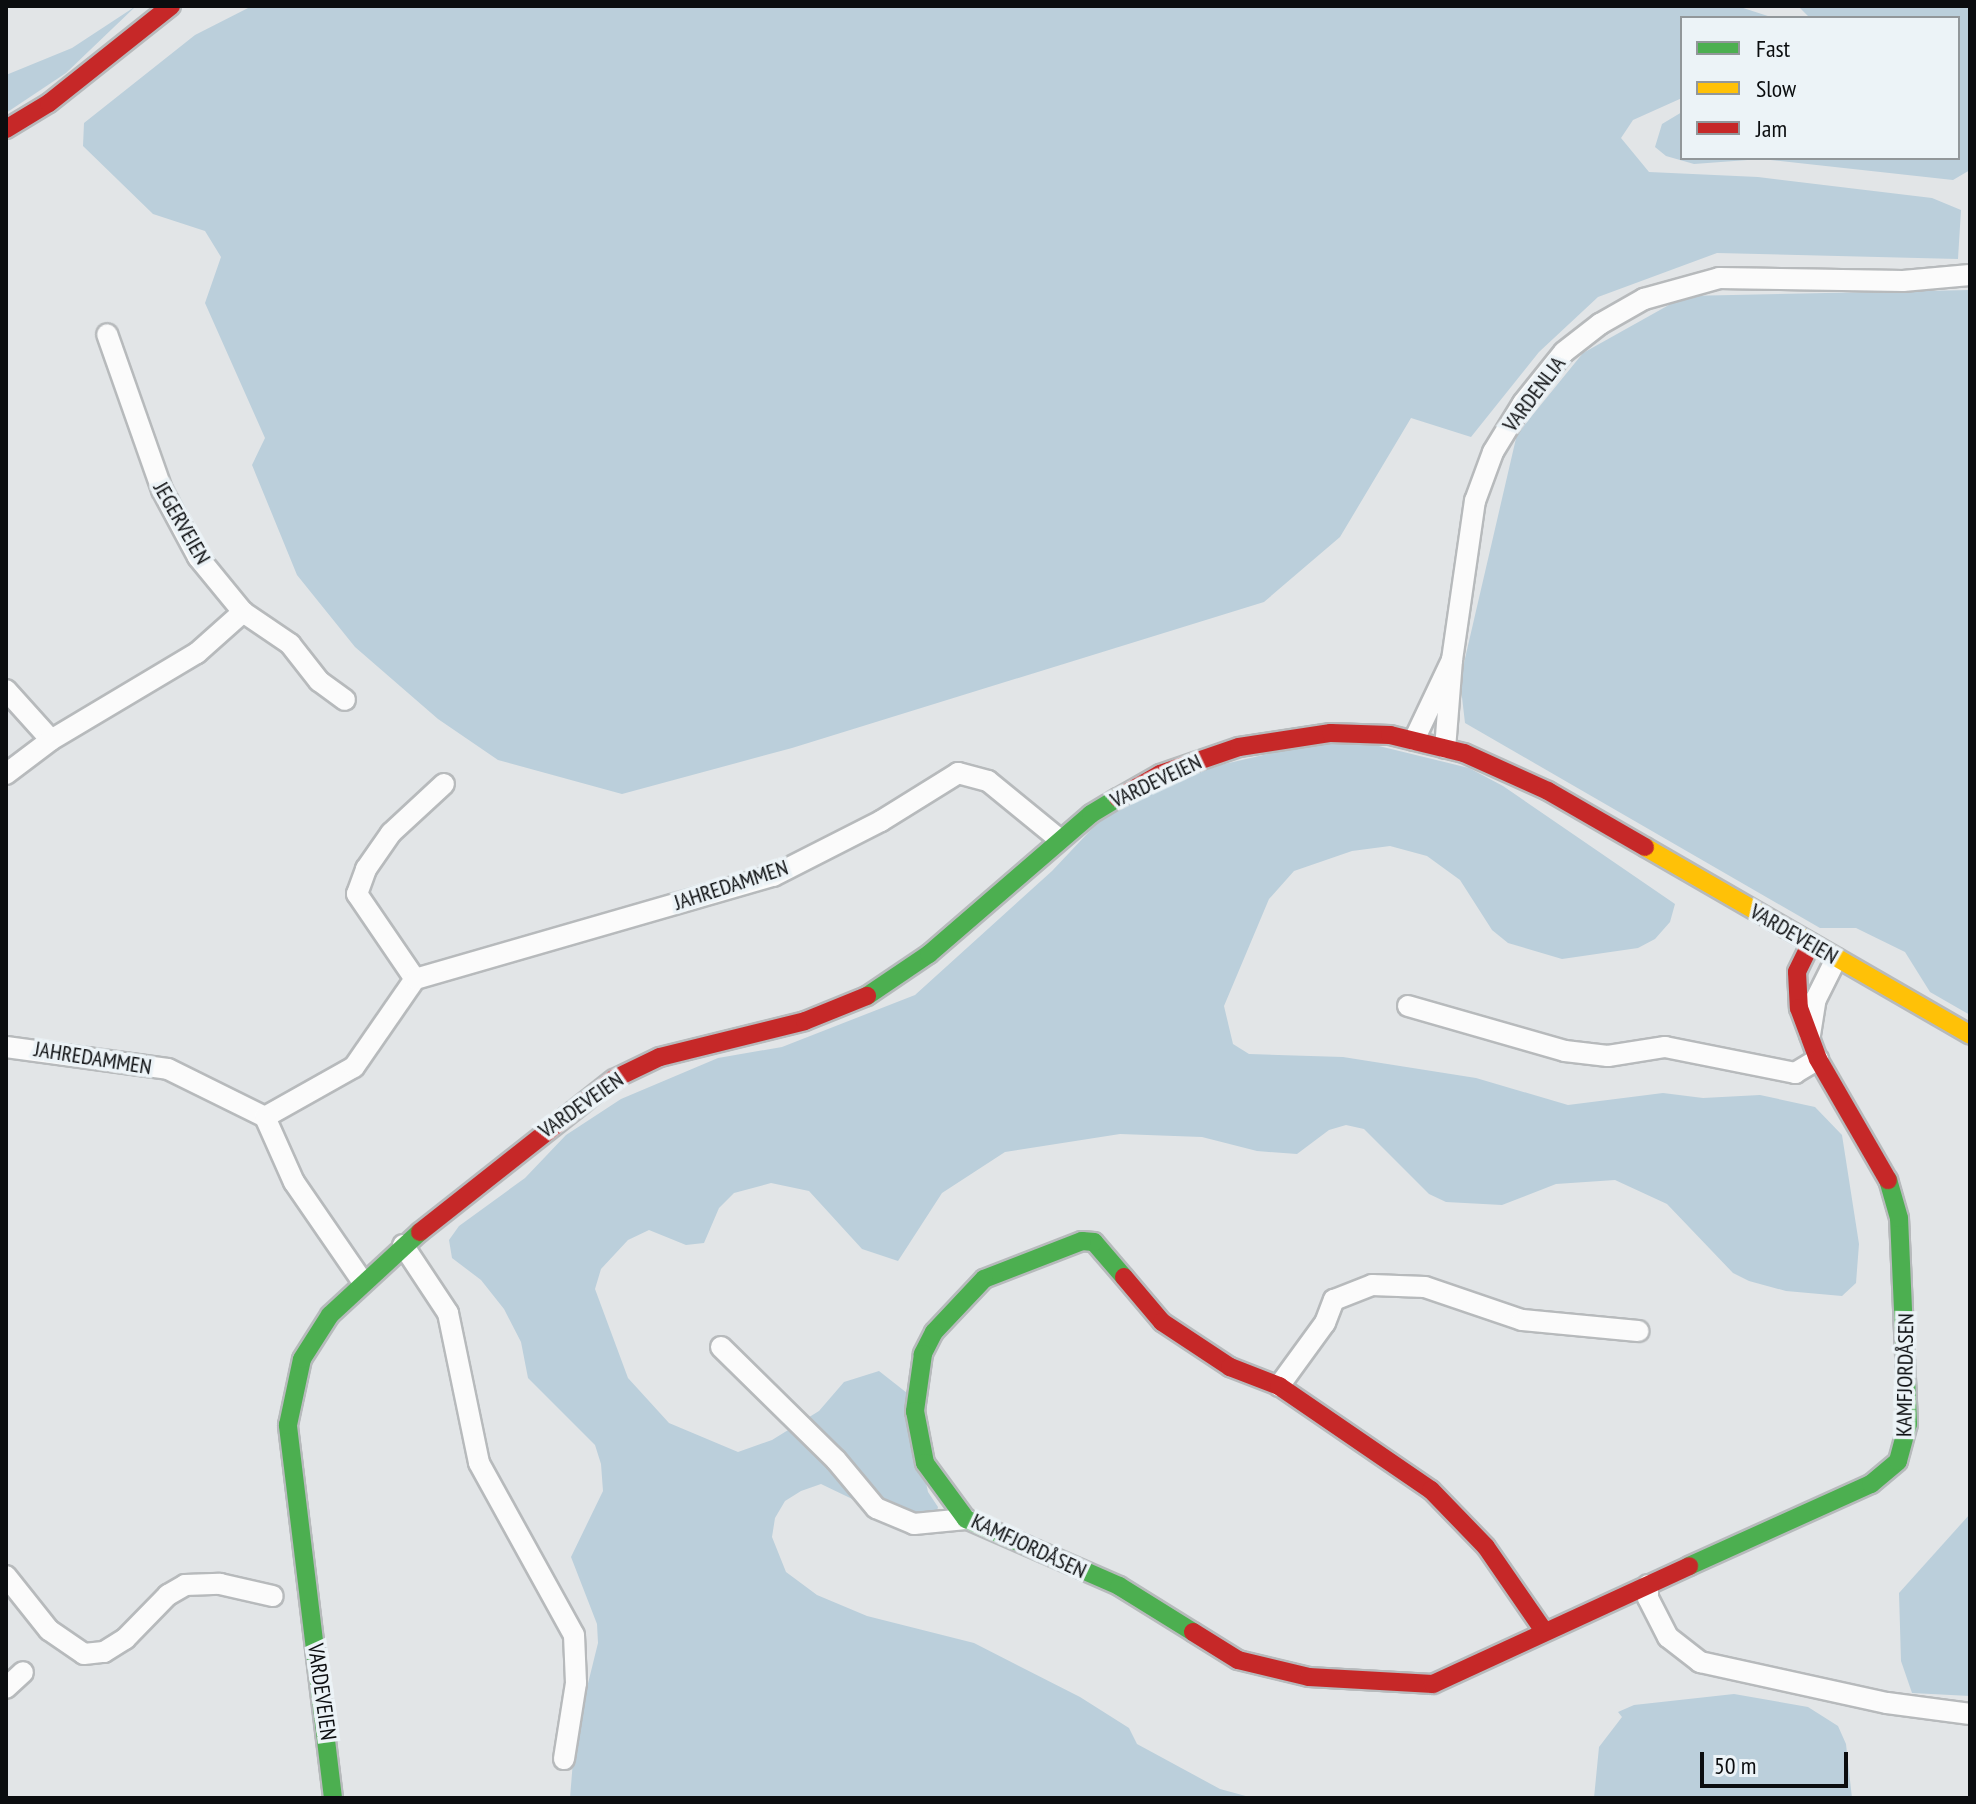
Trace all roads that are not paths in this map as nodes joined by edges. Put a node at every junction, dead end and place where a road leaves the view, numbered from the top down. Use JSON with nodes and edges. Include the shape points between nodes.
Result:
{"nodes":[{"id":1,"x":171,"y":6,"type":"edge"},
{"id":2,"x":6,"y":129,"type":"edge"},
{"id":3,"x":1970,"y":275,"type":"edge"},
{"id":4,"x":107,"y":334,"type":"dead end"},
{"id":5,"x":243,"y":612,"type":"junction"},
{"id":6,"x":1452,"y":660,"type":"junction"},
{"id":7,"x":6,"y":690,"type":"edge"},
{"id":8,"x":345,"y":700,"type":"dead end"},
{"id":9,"x":51,"y":740,"type":"junction"},
{"id":10,"x":1414,"y":740,"type":"junction"},
{"id":11,"x":1445,"y":748,"type":"junction"},
{"id":12,"x":6,"y":774,"type":"edge"},
{"id":13,"x":444,"y":784,"type":"dead end"},
{"id":14,"x":1059,"y":839,"type":"junction"},
{"id":15,"x":1811,"y":943,"type":"junction"},
{"id":16,"x":1836,"y":959,"type":"junction"},
{"id":17,"x":415,"y":979,"type":"junction"},
{"id":18,"x":1408,"y":1006,"type":"dead end"},
{"id":19,"x":1970,"y":1035,"type":"edge"},
{"id":20,"x":1810,"y":1039,"type":"junction"},
{"id":21,"x":6,"y":1047,"type":"edge"},
{"id":22,"x":1818,"y":1059,"type":"junction"},
{"id":23,"x":265,"y":1117,"type":"junction"},
{"id":24,"x":403,"y":1245,"type":"junction"},
{"id":25,"x":362,"y":1281,"type":"junction"},
{"id":26,"x":1638,"y":1331,"type":"dead end"},
{"id":27,"x":721,"y":1347,"type":"dead end"},
{"id":28,"x":1279,"y":1386,"type":"junction"},
{"id":29,"x":966,"y":1519,"type":"junction"},
{"id":30,"x":6,"y":1576,"type":"edge"},
{"id":31,"x":1648,"y":1585,"type":"junction"},
{"id":32,"x":273,"y":1596,"type":"dead end"},
{"id":33,"x":1544,"y":1631,"type":"junction"},
{"id":34,"x":23,"y":1672,"type":"dead end"},
{"id":35,"x":6,"y":1688,"type":"edge"},
{"id":36,"x":1970,"y":1714,"type":"edge"},
{"id":37,"x":564,"y":1759,"type":"dead end"},
{"id":38,"x":333,"y":1798,"type":"edge"}],
"edges":[{"from":1,"to":2,"type":"street","via":[[49,103]]},
{"from":3,"to":6,"type":"street","name":"VARDENLIA","via":[[1903,281],[1719,278],[1644,299],[1600,324],[1564,352],[1493,452],[1475,501]]},
{"from":4,"to":5,"type":"street","name":"JEGERVEIEN","via":[[162,490],[198,557]]},
{"from":5,"to":8,"type":"street","name":"JEGERVEIEN","via":[[290,644],[319,681]]},
{"from":5,"to":9,"type":"street","via":[[197,653]]},
{"from":6,"to":10,"type":"street","name":"VARDENLIA"},
{"from":6,"to":11,"type":"street","name":"VARDENLIA"},
{"from":7,"to":9,"type":"street"},
{"from":9,"to":12,"type":"street"},
{"from":10,"to":11,"type":"street","name":"VARDEVEIEN"},
{"from":10,"to":14,"type":"street","name":"VARDEVEIEN","via":[[1331,733],[1239,747],[1136,786]]},
{"from":11,"to":15,"type":"street","name":"VARDEVEIEN","via":[[1518,774]]},
{"from":13,"to":17,"type":"street","via":[[391,833],[366,869],[357,894]]},
{"from":14,"to":17,"type":"street","name":"JAHREDAMMEN","via":[[988,781],[958,773],[881,821],[773,876]]},
{"from":14,"to":24,"type":"street","name":"VARDEVEIEN","via":[[929,954],[874,993],[805,1021],[660,1057],[614,1079]]},
{"from":15,"to":16,"type":"street","name":"VARDEVEIEN"},
{"from":15,"to":20,"type":"street","name":"KAMFJORDÅSEN","via":[[1797,972],[1799,1008]]},
{"from":16,"to":19,"type":"street","name":"VARDEVEIEN"},
{"from":16,"to":20,"type":"street","via":[[1816,999]]},
{"from":17,"to":23,"type":"street","via":[[354,1067]]},
{"from":18,"to":22,"type":"street","via":[[1565,1051],[1608,1056],[1665,1047],[1795,1073]]},
{"from":20,"to":22,"type":"street","name":"KAMFJORDÅSEN"},
{"from":21,"to":23,"type":"street","name":"JAHREDAMMEN","via":[[168,1069]]},
{"from":22,"to":31,"type":"street","name":"KAMFJORDÅSEN","via":[[1884,1168],[1899,1218],[1908,1355],[1904,1446],[1889,1472],[1871,1484]]},
{"from":23,"to":25,"type":"street","via":[[294,1182]]},
{"from":24,"to":25,"type":"street","name":"VARDEVEIEN"},
{"from":24,"to":37,"type":"street","via":[[448,1313],[479,1463],[574,1635],[576,1683]]},
{"from":25,"to":38,"type":"street","name":"VARDEVEIEN","via":[[330,1315],[302,1359],[288,1425]]},
{"from":26,"to":28,"type":"street","via":[[1522,1320],[1425,1287],[1372,1285],[1334,1300],[1325,1323]]},
{"from":27,"to":29,"type":"street","via":[[836,1460],[876,1508],[914,1524]]},
{"from":28,"to":29,"type":"street","name":"KAMFJORDÅSEN","via":[[1230,1367],[1162,1322],[1094,1242],[1036,1257],[984,1279],[934,1332],[916,1377],[915,1411],[925,1463]]},
{"from":28,"to":33,"type":"street","name":"KAMFJORDÅSEN","via":[[1375,1448],[1450,1507],[1486,1547]]},
{"from":29,"to":33,"type":"street","name":"KAMFJORDÅSEN","via":[[1119,1586],[1238,1660],[1309,1677],[1433,1684],[1457,1677]]},
{"from":30,"to":32,"type":"street","via":[[49,1630],[84,1654],[104,1652],[125,1639],[159,1603],[185,1585],[220,1584]]},
{"from":31,"to":33,"type":"street","name":"KAMFJORDÅSEN"},
{"from":31,"to":36,"type":"street","via":[[1648,1598],[1668,1637],[1700,1662],[1887,1703]]},
{"from":34,"to":35,"type":"street"}]}
